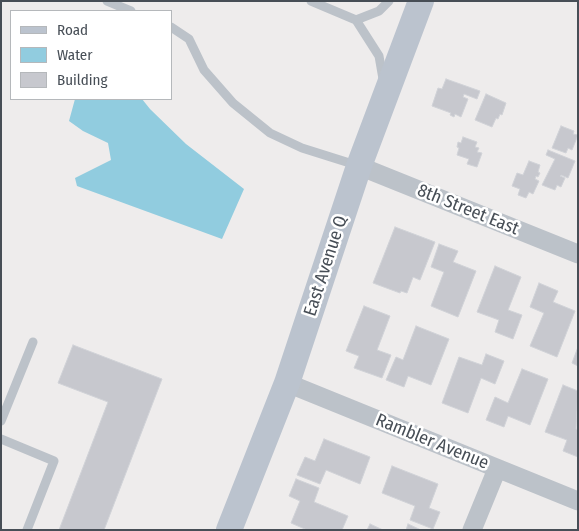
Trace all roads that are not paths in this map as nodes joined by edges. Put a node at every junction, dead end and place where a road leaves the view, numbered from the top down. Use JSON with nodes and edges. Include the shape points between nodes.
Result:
{"nodes":[{"id":1,"x":107,"y":1,"type":"edge"},
{"id":2,"x":311,"y":1,"type":"edge"},
{"id":3,"x":389,"y":1,"type":"edge"},
{"id":4,"x":421,"y":1,"type":"edge"},
{"id":5,"x":130,"y":10,"type":"edge"},
{"id":6,"x":356,"y":20,"type":"junction"},
{"id":7,"x":172,"y":28,"type":"edge"},
{"id":8,"x":384,"y":101,"type":"junction"},
{"id":9,"x":359,"y":166,"type":"junction"},
{"id":10,"x":578,"y":254,"type":"edge"},
{"id":11,"x":33,"y":342,"type":"dead end"},
{"id":12,"x":287,"y":383,"type":"junction"},
{"id":13,"x":1,"y":421,"type":"edge"},
{"id":14,"x":1,"y":439,"type":"edge"},
{"id":15,"x":497,"y":469,"type":"junction"},
{"id":16,"x":578,"y":501,"type":"edge"},
{"id":17,"x":27,"y":530,"type":"edge"},
{"id":18,"x":229,"y":530,"type":"edge"},
{"id":19,"x":472,"y":530,"type":"edge"}],
"edges":[{"from":1,"to":5,"type":"lane"},
{"from":2,"to":6,"type":"lane"},
{"from":3,"to":6,"type":"lane","via":[[379,11]]},
{"from":4,"to":8,"type":"main road","name":"East Avenue Q"},
{"from":6,"to":8,"type":"lane","via":[[379,56]]},
{"from":7,"to":9,"type":"lane","via":[[189,39],[204,70],[233,103],[270,133],[302,148]]},
{"from":8,"to":9,"type":"main road","name":"East Avenue Q"},
{"from":9,"to":10,"type":"street","name":"8th Street East"},
{"from":9,"to":12,"type":"main road","name":"East Avenue Q"},
{"from":11,"to":13,"type":"lane"},
{"from":12,"to":15,"type":"street","name":"Rambler Avenue"},
{"from":12,"to":18,"type":"main road","name":"East Avenue Q"},
{"from":14,"to":17,"type":"lane","via":[[54,461]]},
{"from":15,"to":16,"type":"street","name":"Rambler Avenue"},
{"from":15,"to":19,"type":"street"}]}
